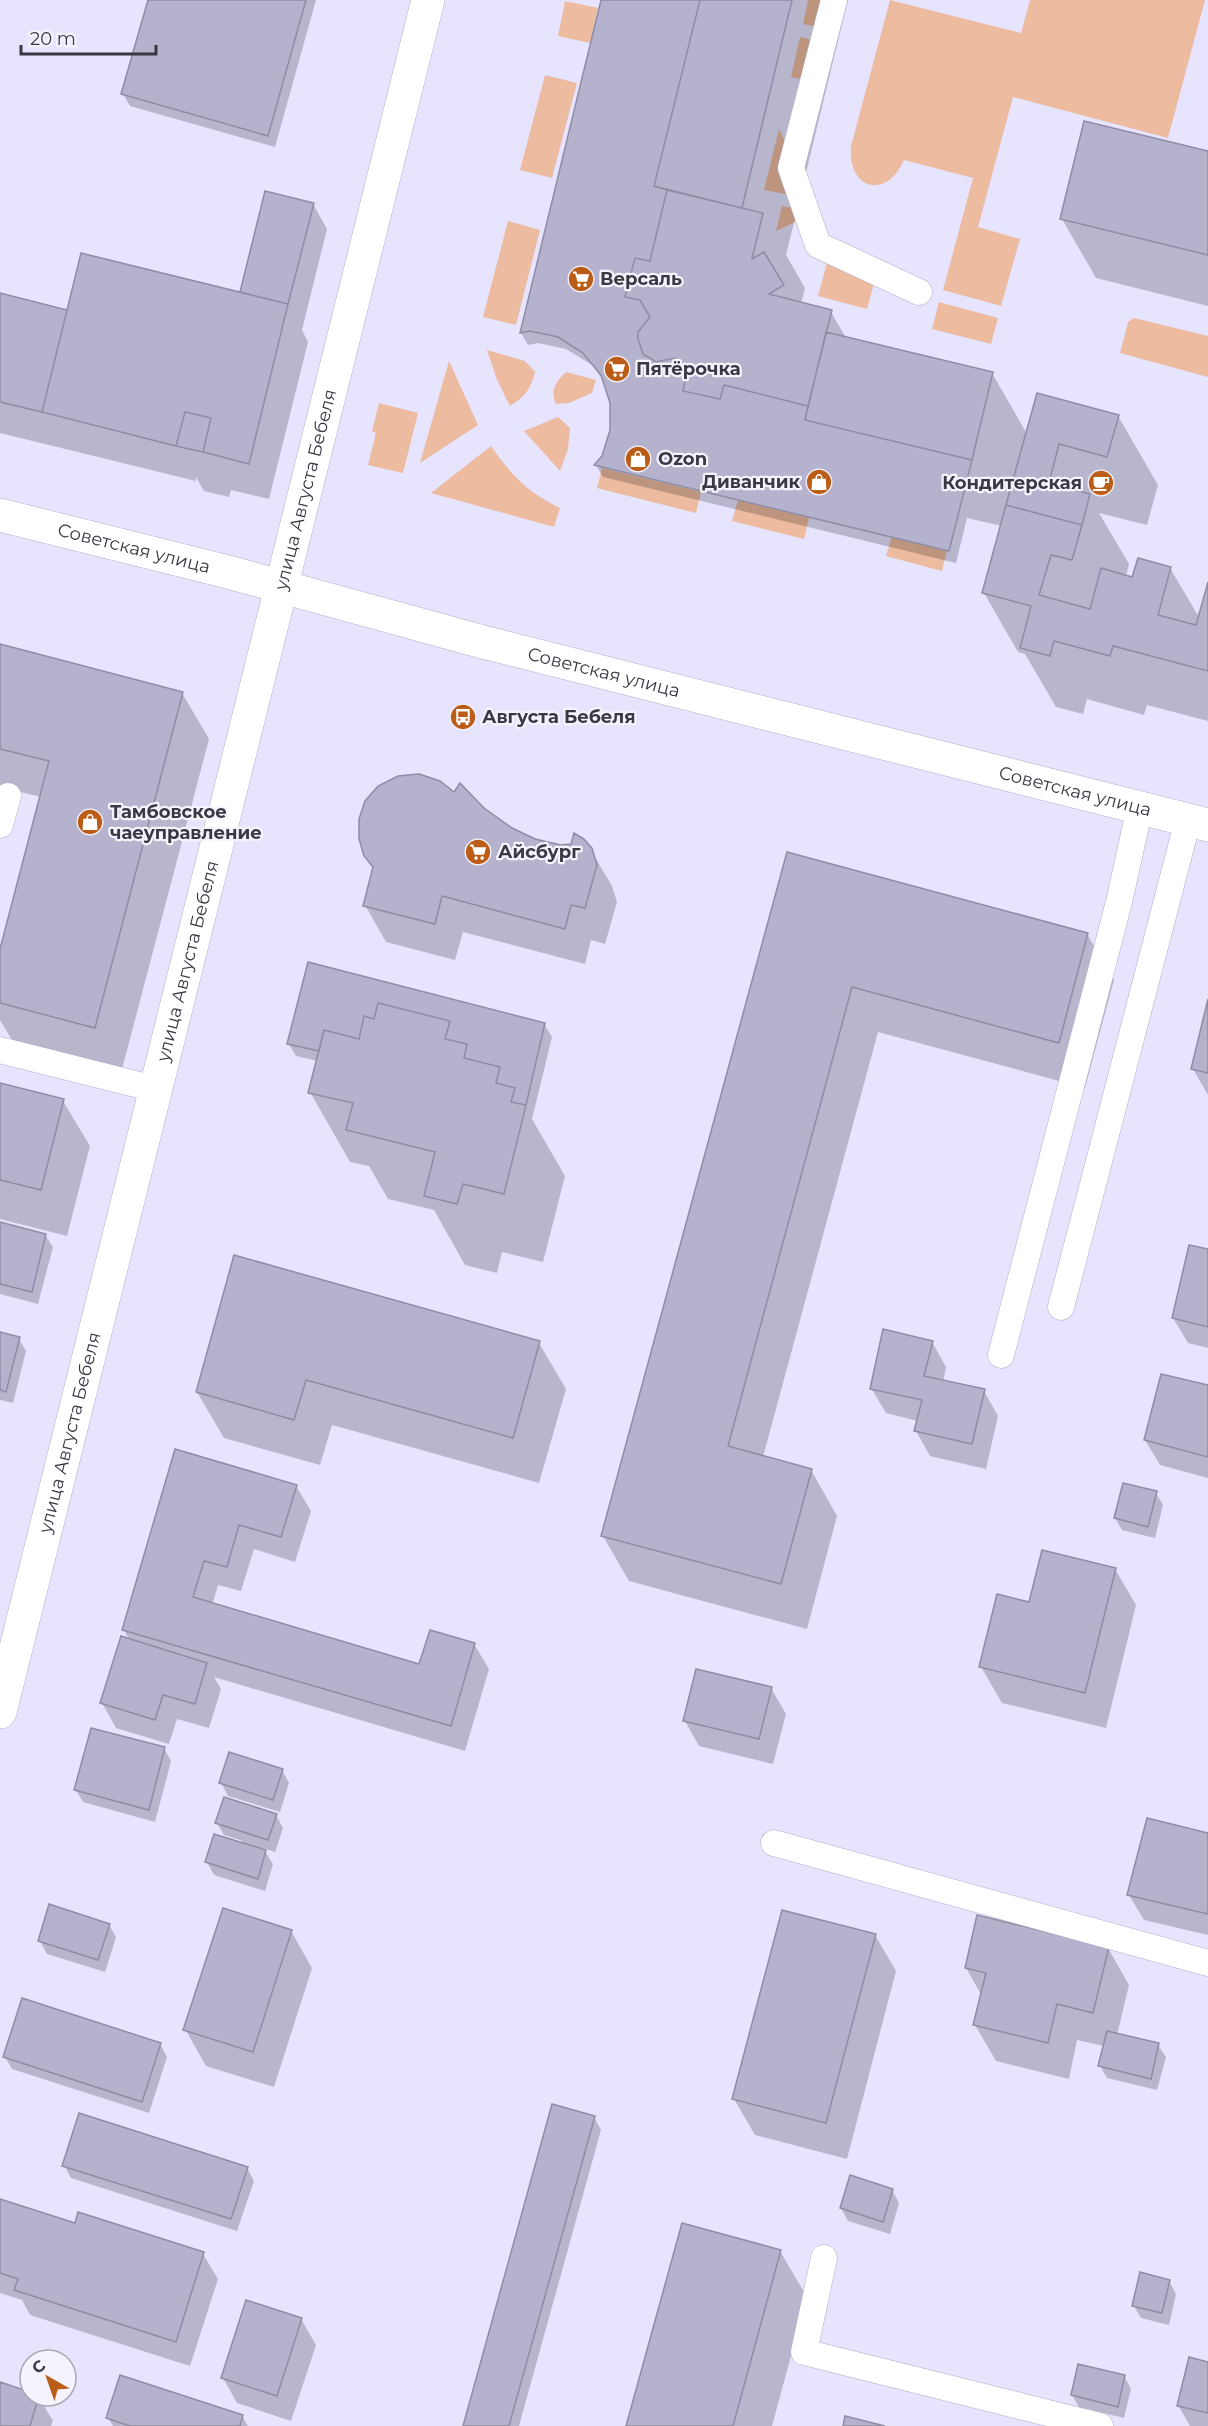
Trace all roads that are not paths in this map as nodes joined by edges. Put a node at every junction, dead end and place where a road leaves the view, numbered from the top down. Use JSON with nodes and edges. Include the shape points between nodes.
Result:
{"nodes":[{"id":1,"x":428,"y":0,"type":"edge"},
{"id":2,"x":834,"y":0,"type":"edge"},
{"id":3,"x":920,"y":292,"type":"dead end"},
{"id":4,"x":0,"y":514,"type":"edge"},
{"id":5,"x":281,"y":586,"type":"junction"},
{"id":6,"x":8,"y":796,"type":"dead end"},
{"id":7,"x":1140,"y":807,"type":"junction"},
{"id":8,"x":1198,"y":823,"type":"edge"},
{"id":9,"x":0,"y":825,"type":"edge"},
{"id":10,"x":0,"y":1050,"type":"edge"},
{"id":11,"x":155,"y":1089,"type":"junction"},
{"id":12,"x":1061,"y":1306,"type":"dead end"},
{"id":13,"x":1001,"y":1355,"type":"dead end"},
{"id":14,"x":0,"y":1712,"type":"edge"},
{"id":15,"x":774,"y":1843,"type":"dead end"},
{"id":16,"x":1208,"y":1963,"type":"edge"},
{"id":17,"x":824,"y":2258,"type":"dead end"},
{"id":18,"x":1100,"y":2426,"type":"edge"}],
"edges":[{"from":1,"to":5,"type":"street","name":"улица Августа Бебеля"},
{"from":2,"to":3,"type":"lane","via":[[791,168],[818,245]]},
{"from":4,"to":5,"type":"street","name":"Советская улица"},
{"from":5,"to":7,"type":"street","name":"Советская улица","via":[[483,642]]},
{"from":5,"to":11,"type":"street","name":"улица Августа Бебеля"},
{"from":6,"to":9,"type":"lane"},
{"from":7,"to":8,"type":"street","name":"Советская улица"},
{"from":7,"to":13,"type":"lane"},
{"from":8,"to":12,"type":"lane"},
{"from":10,"to":11,"type":"lane"},
{"from":11,"to":14,"type":"street","name":"улица Августа Бебеля"},
{"from":15,"to":16,"type":"lane"},
{"from":17,"to":18,"type":"lane","via":[[804,2352]]}]}
